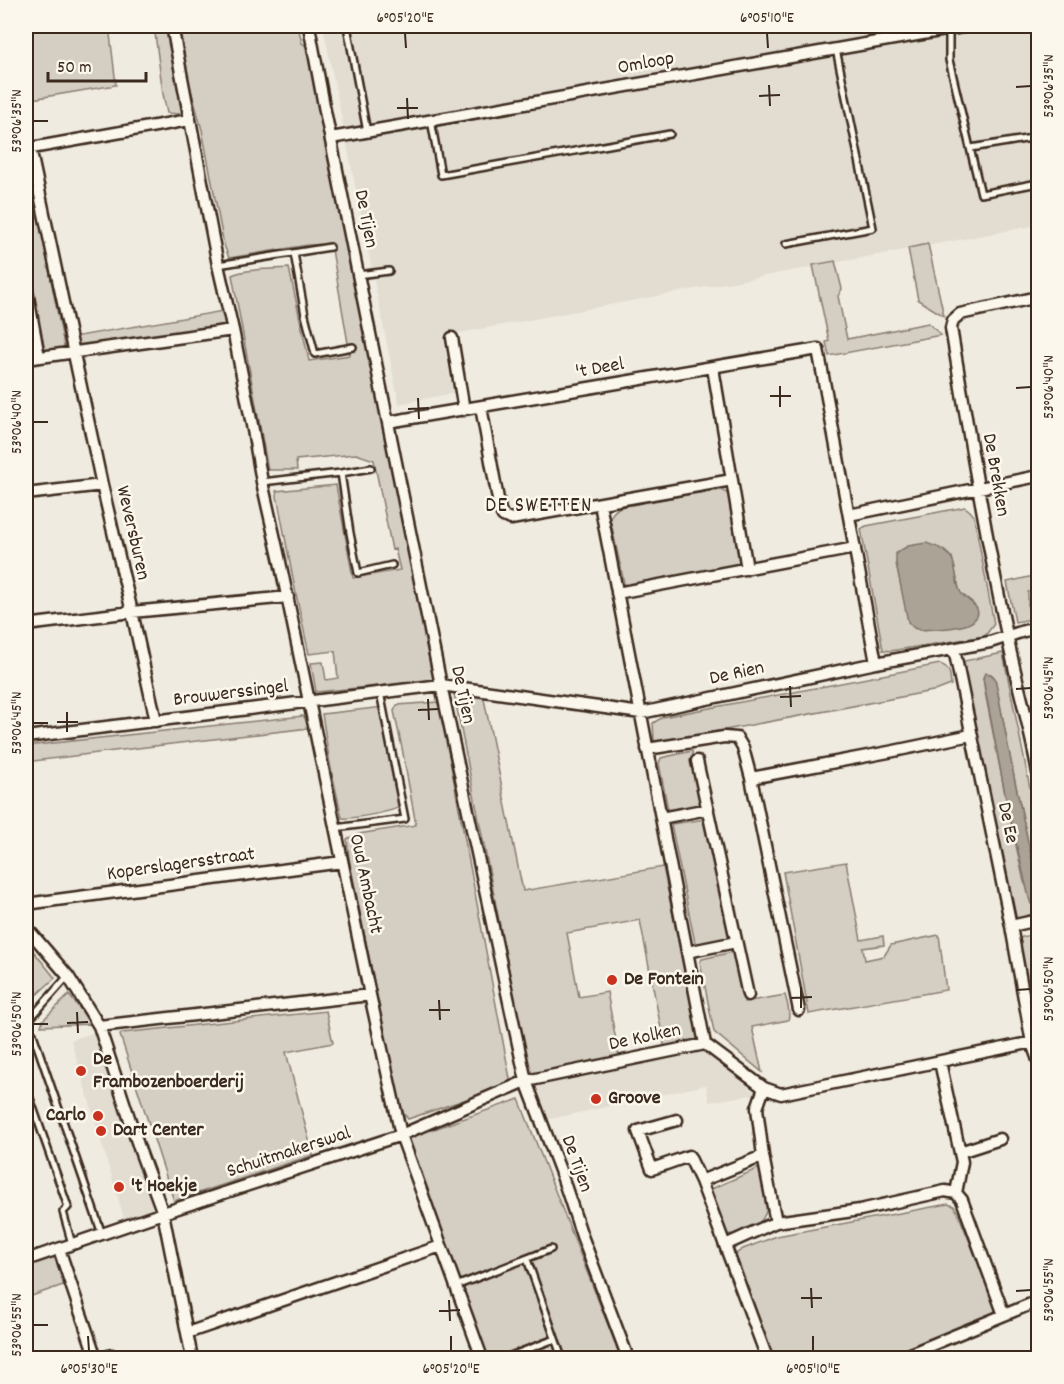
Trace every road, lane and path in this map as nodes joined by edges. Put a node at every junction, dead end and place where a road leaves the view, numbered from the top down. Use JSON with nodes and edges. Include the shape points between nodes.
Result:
{"nodes":[{"id":1,"x":171,"y":26,"type":"edge"},
{"id":2,"x":309,"y":26,"type":"edge"},
{"id":3,"x":347,"y":26,"type":"edge"},
{"id":4,"x":968,"y":26,"type":"edge"},
{"id":5,"x":949,"y":29,"type":"junction"},
{"id":6,"x":836,"y":49,"type":"junction"},
{"id":7,"x":189,"y":120,"type":"junction"},
{"id":8,"x":430,"y":120,"type":"junction"},
{"id":9,"x":367,"y":132,"type":"junction"},
{"id":10,"x":670,"y":134,"type":"dead end"},
{"id":11,"x":1038,"y":137,"type":"edge"},
{"id":12,"x":331,"y":138,"type":"junction"},
{"id":13,"x":28,"y":148,"type":"edge"},
{"id":14,"x":971,"y":148,"type":"junction"},
{"id":15,"x":1038,"y":183,"type":"edge"},
{"id":16,"x":786,"y":244,"type":"dead end"},
{"id":17,"x":330,"y":247,"type":"dead end"},
{"id":18,"x":294,"y":253,"type":"junction"},
{"id":19,"x":218,"y":265,"type":"junction"},
{"id":20,"x":389,"y":271,"type":"dead end"},
{"id":21,"x":358,"y":275,"type":"junction"},
{"id":22,"x":26,"y":285,"type":"edge"},
{"id":23,"x":1038,"y":297,"type":"edge"},
{"id":24,"x":233,"y":330,"type":"junction"},
{"id":25,"x":452,"y":338,"type":"dead end"},
{"id":26,"x":353,"y":347,"type":"dead end"},
{"id":27,"x":73,"y":352,"type":"junction"},
{"id":28,"x":39,"y":357,"type":"junction"},
{"id":29,"x":26,"y":359,"type":"edge"},
{"id":30,"x":713,"y":368,"type":"junction"},
{"id":31,"x":481,"y":407,"type":"junction"},
{"id":32,"x":464,"y":410,"type":"junction"},
{"id":33,"x":388,"y":422,"type":"junction"},
{"id":34,"x":371,"y":468,"type":"dead end"},
{"id":35,"x":341,"y":473,"type":"junction"},
{"id":36,"x":1038,"y":476,"type":"edge"},
{"id":37,"x":732,"y":480,"type":"junction"},
{"id":38,"x":262,"y":482,"type":"junction"},
{"id":39,"x":102,"y":485,"type":"junction"},
{"id":40,"x":978,"y":489,"type":"junction"},
{"id":41,"x":26,"y":494,"type":"edge"},
{"id":42,"x":600,"y":504,"type":"junction"},
{"id":43,"x":849,"y":515,"type":"junction"},
{"id":44,"x":855,"y":548,"type":"junction"},
{"id":45,"x":392,"y":566,"type":"dead end"},
{"id":46,"x":747,"y":569,"type":"junction"},
{"id":47,"x":616,"y":593,"type":"junction"},
{"id":48,"x":288,"y":597,"type":"junction"},
{"id":49,"x":132,"y":612,"type":"junction"},
{"id":50,"x":26,"y":625,"type":"edge"},
{"id":51,"x":1038,"y":628,"type":"edge"},
{"id":52,"x":1007,"y":636,"type":"junction"},
{"id":53,"x":954,"y":649,"type":"junction"},
{"id":54,"x":876,"y":663,"type":"junction"},
{"id":55,"x":441,"y":685,"type":"junction"},
{"id":56,"x":380,"y":692,"type":"junction"},
{"id":57,"x":309,"y":702,"type":"junction"},
{"id":58,"x":641,"y":713,"type":"junction"},
{"id":59,"x":156,"y":721,"type":"junction"},
{"id":60,"x":971,"y":735,"type":"junction"},
{"id":61,"x":26,"y":737,"type":"edge"},
{"id":62,"x":647,"y":748,"type":"junction"},
{"id":63,"x":697,"y":761,"type":"dead end"},
{"id":64,"x":1038,"y":773,"type":"edge"},
{"id":65,"x":751,"y":778,"type":"junction"},
{"id":66,"x":708,"y":809,"type":"junction"},
{"id":67,"x":661,"y":818,"type":"junction"},
{"id":68,"x":335,"y":828,"type":"junction"},
{"id":69,"x":342,"y":862,"type":"junction"},
{"id":70,"x":26,"y":904,"type":"edge"},
{"id":71,"x":1038,"y":920,"type":"edge"},
{"id":72,"x":1011,"y":926,"type":"junction"},
{"id":73,"x":26,"y":927,"type":"edge"},
{"id":74,"x":736,"y":942,"type":"junction"},
{"id":75,"x":687,"y":952,"type":"junction"},
{"id":76,"x":68,"y":976,"type":"junction"},
{"id":77,"x":370,"y":995,"type":"junction"},
{"id":78,"x":748,"y":995,"type":"dead end"},
{"id":79,"x":799,"y":1010,"type":"dead end"},
{"id":80,"x":99,"y":1026,"type":"junction"},
{"id":81,"x":26,"y":1029,"type":"edge"},
{"id":82,"x":26,"y":1035,"type":"edge"},
{"id":83,"x":1035,"y":1042,"type":"edge"},
{"id":84,"x":705,"y":1044,"type":"junction"},
{"id":85,"x":1038,"y":1060,"type":"edge"},
{"id":86,"x":940,"y":1062,"type":"junction"},
{"id":87,"x":526,"y":1081,"type":"junction"},
{"id":88,"x":26,"y":1087,"type":"edge"},
{"id":89,"x":764,"y":1088,"type":"junction"},
{"id":90,"x":677,"y":1120,"type":"dead end"},
{"id":91,"x":400,"y":1135,"type":"junction"},
{"id":92,"x":1000,"y":1139,"type":"dead end"},
{"id":93,"x":960,"y":1152,"type":"junction"},
{"id":94,"x":763,"y":1156,"type":"junction"},
{"id":95,"x":701,"y":1181,"type":"junction"},
{"id":96,"x":956,"y":1193,"type":"junction"},
{"id":97,"x":162,"y":1213,"type":"junction"},
{"id":98,"x":776,"y":1222,"type":"junction"},
{"id":99,"x":102,"y":1234,"type":"junction"},
{"id":100,"x":72,"y":1244,"type":"junction"},
{"id":101,"x":441,"y":1245,"type":"junction"},
{"id":102,"x":725,"y":1245,"type":"junction"},
{"id":103,"x":59,"y":1249,"type":"junction"},
{"id":104,"x":550,"y":1249,"type":"dead end"},
{"id":105,"x":527,"y":1258,"type":"junction"},
{"id":106,"x":26,"y":1260,"type":"edge"},
{"id":107,"x":456,"y":1286,"type":"junction"},
{"id":108,"x":1038,"y":1301,"type":"edge"},
{"id":109,"x":1004,"y":1315,"type":"junction"},
{"id":110,"x":187,"y":1333,"type":"junction"},
{"id":111,"x":555,"y":1339,"type":"junction"},
{"id":112,"x":96,"y":1359,"type":"edge"},
{"id":113,"x":192,"y":1359,"type":"edge"},
{"id":114,"x":482,"y":1359,"type":"edge"},
{"id":115,"x":505,"y":1359,"type":"edge"},
{"id":116,"x":562,"y":1359,"type":"edge"},
{"id":117,"x":628,"y":1359,"type":"edge"},
{"id":118,"x":767,"y":1359,"type":"edge"},
{"id":119,"x":900,"y":1359,"type":"edge"}],
"edges":[{"from":1,"to":7,"type":"street","name":"Oud Ambacht"},
{"from":2,"to":12,"type":"street","name":"De Tijen"},
{"from":3,"to":9,"type":"lane"},
{"from":4,"to":5,"type":"street","name":"Omloop"},
{"from":5,"to":6,"type":"street","name":"Omloop"},
{"from":5,"to":14,"type":"lane","via":[[949,60]]},
{"from":6,"to":8,"type":"street","name":"Omloop"},
{"from":6,"to":16,"type":"lane","via":[[873,228]]},
{"from":7,"to":13,"type":"street"},
{"from":7,"to":19,"type":"street","name":"Oud Ambacht"},
{"from":8,"to":9,"type":"street","name":"Omloop"},
{"from":8,"to":10,"type":"lane","via":[[441,175]]},
{"from":9,"to":12,"type":"street","name":"Omloop"},
{"from":11,"to":14,"type":"lane"},
{"from":12,"to":21,"type":"street","name":"De Tijen"},
{"from":13,"to":27,"type":"street","name":"Weversburen"},
{"from":14,"to":15,"type":"lane","via":[[981,194]]},
{"from":17,"to":18,"type":"lane"},
{"from":18,"to":19,"type":"lane"},
{"from":18,"to":26,"type":"lane","via":[[315,354]]},
{"from":19,"to":24,"type":"street","name":"Oud Ambacht"},
{"from":20,"to":21,"type":"lane"},
{"from":21,"to":33,"type":"street","name":"De Tijen"},
{"from":22,"to":28,"type":"street"},
{"from":23,"to":40,"type":"street","name":"De Brekken","via":[[960,314],[952,320]]},
{"from":24,"to":27,"type":"street"},
{"from":24,"to":38,"type":"street","name":"Oud Ambacht"},
{"from":25,"to":32,"type":"street"},
{"from":27,"to":28,"type":"street"},
{"from":27,"to":39,"type":"street","name":"Weversburen"},
{"from":28,"to":29,"type":"street"},
{"from":30,"to":31,"type":"street","name":"'t Deel"},
{"from":30,"to":37,"type":"street"},
{"from":30,"to":43,"type":"street","name":"'t Deel","via":[[818,349]]},
{"from":31,"to":32,"type":"street","name":"'t Deel"},
{"from":31,"to":42,"type":"street","via":[[503,516],[511,519]]},
{"from":32,"to":33,"type":"street","name":"'t Deel"},
{"from":33,"to":55,"type":"street","name":"De Tijen"},
{"from":34,"to":35,"type":"lane"},
{"from":35,"to":38,"type":"lane"},
{"from":35,"to":45,"type":"lane","via":[[358,573]]},
{"from":36,"to":40,"type":"street"},
{"from":37,"to":42,"type":"street"},
{"from":37,"to":46,"type":"street"},
{"from":38,"to":48,"type":"street","name":"Oud Ambacht"},
{"from":39,"to":41,"type":"street"},
{"from":39,"to":49,"type":"street","name":"Weversburen"},
{"from":40,"to":43,"type":"street"},
{"from":40,"to":52,"type":"street","name":"De Brekken"},
{"from":42,"to":47,"type":"street"},
{"from":43,"to":44,"type":"street"},
{"from":44,"to":46,"type":"street"},
{"from":44,"to":54,"type":"street"},
{"from":46,"to":47,"type":"street"},
{"from":47,"to":58,"type":"street"},
{"from":48,"to":49,"type":"street"},
{"from":48,"to":57,"type":"street","name":"Oud Ambacht"},
{"from":49,"to":50,"type":"street"},
{"from":49,"to":59,"type":"street","name":"Weversburen"},
{"from":51,"to":52,"type":"street","name":"De Rien"},
{"from":52,"to":53,"type":"street","name":"De Rien"},
{"from":52,"to":64,"type":"street"},
{"from":53,"to":54,"type":"street","name":"De Rien"},
{"from":53,"to":60,"type":"street","name":"De Ee"},
{"from":54,"to":58,"type":"street","name":"De Rien"},
{"from":55,"to":56,"type":"street","name":"Brouwerssingel"},
{"from":55,"to":58,"type":"street","name":"De Rien"},
{"from":55,"to":87,"type":"street","name":"De Tijen"},
{"from":56,"to":57,"type":"street","name":"Brouwerssingel"},
{"from":56,"to":68,"type":"lane","via":[[405,819]]},
{"from":57,"to":59,"type":"street","name":"Brouwerssingel"},
{"from":57,"to":68,"type":"street","name":"Oud Ambacht"},
{"from":58,"to":62,"type":"street"},
{"from":59,"to":61,"type":"street","name":"Brouwerssingel"},
{"from":60,"to":65,"type":"street"},
{"from":60,"to":72,"type":"street","name":"De Ee"},
{"from":62,"to":65,"type":"street","via":[[737,738]]},
{"from":62,"to":67,"type":"street"},
{"from":63,"to":66,"type":"street"},
{"from":65,"to":79,"type":"street"},
{"from":66,"to":67,"type":"street"},
{"from":66,"to":74,"type":"street"},
{"from":67,"to":75,"type":"street"},
{"from":68,"to":69,"type":"street","name":"Oud Ambacht"},
{"from":69,"to":70,"type":"street","name":"Koperslagersstraat"},
{"from":69,"to":77,"type":"street","name":"Oud Ambacht"},
{"from":71,"to":72,"type":"street"},
{"from":72,"to":83,"type":"street","name":"De Ee"},
{"from":73,"to":76,"type":"street"},
{"from":74,"to":75,"type":"street"},
{"from":74,"to":78,"type":"street"},
{"from":75,"to":84,"type":"street"},
{"from":76,"to":80,"type":"street"},
{"from":76,"to":81,"type":"lane","via":[[29,1020]]},
{"from":77,"to":80,"type":"street"},
{"from":77,"to":91,"type":"street","name":"Oud Ambacht"},
{"from":80,"to":97,"type":"street"},
{"from":82,"to":99,"type":"lane","via":[[33,1034]]},
{"from":83,"to":85,"type":"street","name":"De Ee"},
{"from":83,"to":86,"type":"street"},
{"from":84,"to":87,"type":"street","name":"De Kolken"},
{"from":84,"to":89,"type":"street","name":"De Kolken"},
{"from":86,"to":89,"type":"street","via":[[781,1094]]},
{"from":86,"to":93,"type":"street"},
{"from":87,"to":91,"type":"street","name":"Schuitmakerswal"},
{"from":87,"to":117,"type":"street","name":"De Tijen"},
{"from":88,"to":100,"type":"lane","via":[[68,1207],[63,1212]]},
{"from":89,"to":94,"type":"street","via":[[757,1108]]},
{"from":90,"to":95,"type":"street","via":[[638,1131],[652,1169],[688,1156]]},
{"from":91,"to":97,"type":"street","name":"Schuitmakerswal"},
{"from":91,"to":101,"type":"street","name":"Oud Ambacht"},
{"from":92,"to":93,"type":"street"},
{"from":93,"to":96,"type":"street"},
{"from":94,"to":95,"type":"street"},
{"from":94,"to":98,"type":"street"},
{"from":95,"to":102,"type":"street"},
{"from":96,"to":98,"type":"street","via":[[945,1191],[860,1210]]},
{"from":96,"to":109,"type":"street","via":[[962,1200]]},
{"from":97,"to":99,"type":"street","name":"Schuitmakerswal"},
{"from":97,"to":110,"type":"street"},
{"from":98,"to":102,"type":"street"},
{"from":99,"to":100,"type":"street","name":"Schuitmakerswal"},
{"from":100,"to":103,"type":"street","name":"Schuitmakerswal"},
{"from":101,"to":107,"type":"street","name":"Oud Ambacht"},
{"from":101,"to":110,"type":"street"},
{"from":102,"to":118,"type":"street"},
{"from":103,"to":106,"type":"street","name":"Schuitmakerswal"},
{"from":103,"to":112,"type":"street"},
{"from":104,"to":105,"type":"lane"},
{"from":105,"to":107,"type":"lane"},
{"from":105,"to":111,"type":"lane"},
{"from":107,"to":114,"type":"street","name":"Oud Ambacht"},
{"from":108,"to":109,"type":"street"},
{"from":109,"to":119,"type":"street"},
{"from":110,"to":113,"type":"street"},
{"from":111,"to":115,"type":"lane"},
{"from":111,"to":116,"type":"lane"}]}
